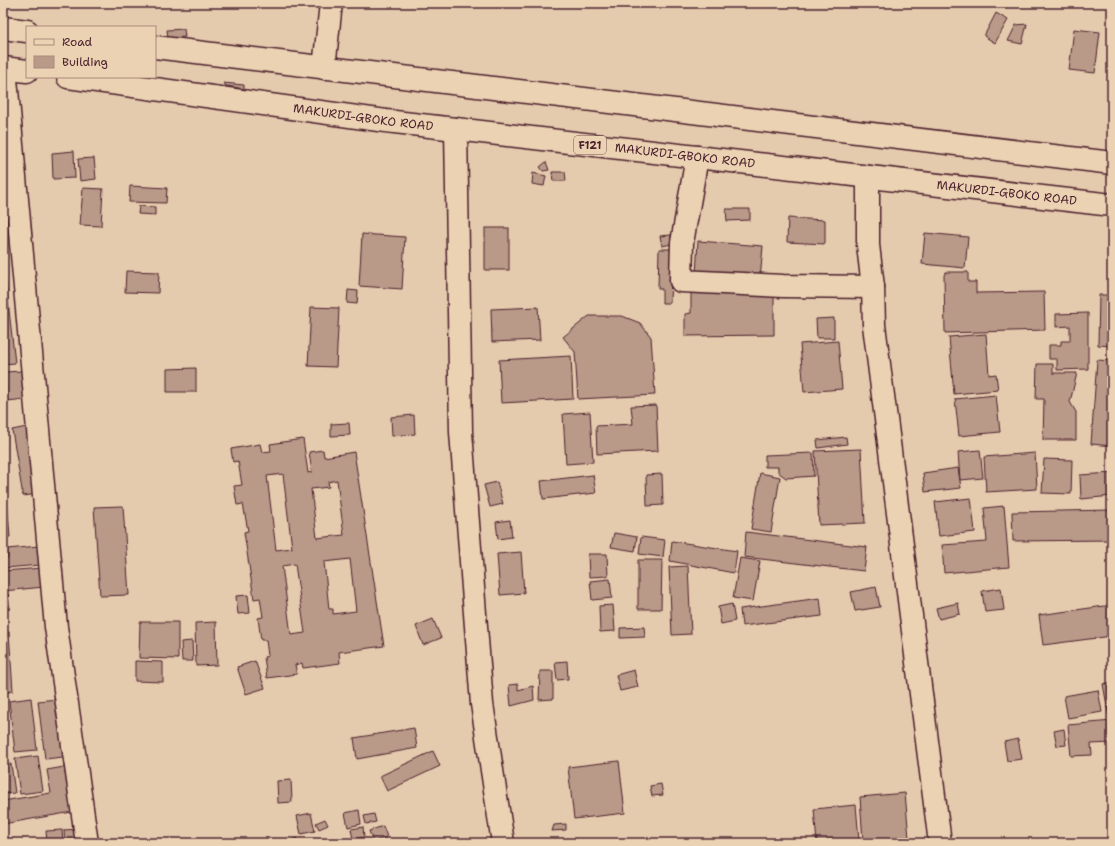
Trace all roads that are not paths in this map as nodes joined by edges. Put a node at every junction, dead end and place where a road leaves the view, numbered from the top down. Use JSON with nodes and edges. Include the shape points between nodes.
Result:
{"nodes":[{"id":1,"x":331,"y":3,"type":"edge"},
{"id":2,"x":3,"y":28,"type":"edge"},
{"id":3,"x":26,"y":31,"type":"edge"},
{"id":4,"x":156,"y":47,"type":"edge"},
{"id":5,"x":4,"y":68,"type":"edge"},
{"id":6,"x":324,"y":68,"type":"junction"},
{"id":7,"x":26,"y":71,"type":"edge"},
{"id":8,"x":75,"y":78,"type":"edge"},
{"id":9,"x":456,"y":129,"type":"junction"},
{"id":10,"x":697,"y":157,"type":"junction"},
{"id":11,"x":1112,"y":163,"type":"edge"},
{"id":12,"x":868,"y":177,"type":"junction"},
{"id":13,"x":1112,"y":205,"type":"edge"},
{"id":14,"x":873,"y":287,"type":"junction"},
{"id":15,"x":87,"y":843,"type":"edge"},
{"id":16,"x":503,"y":843,"type":"edge"},
{"id":17,"x":940,"y":843,"type":"edge"}],
"edges":[{"from":1,"to":6,"type":"street"},
{"from":2,"to":3,"type":"street"},
{"from":4,"to":6,"type":"street"},
{"from":5,"to":7,"type":"street"},
{"from":5,"to":15,"type":"street","via":[[56,627]]},
{"from":6,"to":11,"type":"street"},
{"from":8,"to":9,"type":"street","name":"MAKURDI-GBOKO ROAD","number":"F121"},
{"from":9,"to":10,"type":"street","name":"MAKURDI-GBOKO ROAD","number":"F121"},
{"from":9,"to":16,"type":"street","via":[[462,447],[482,704]]},
{"from":10,"to":12,"type":"street","name":"MAKURDI-GBOKO ROAD","number":"F121"},
{"from":10,"to":14,"type":"street","via":[[682,244],[681,281]]},
{"from":12,"to":13,"type":"street","name":"MAKURDI-GBOKO ROAD","number":"F121"},
{"from":12,"to":14,"type":"street","via":[[868,245]]},
{"from":14,"to":17,"type":"street","via":[[874,325]]}]}
